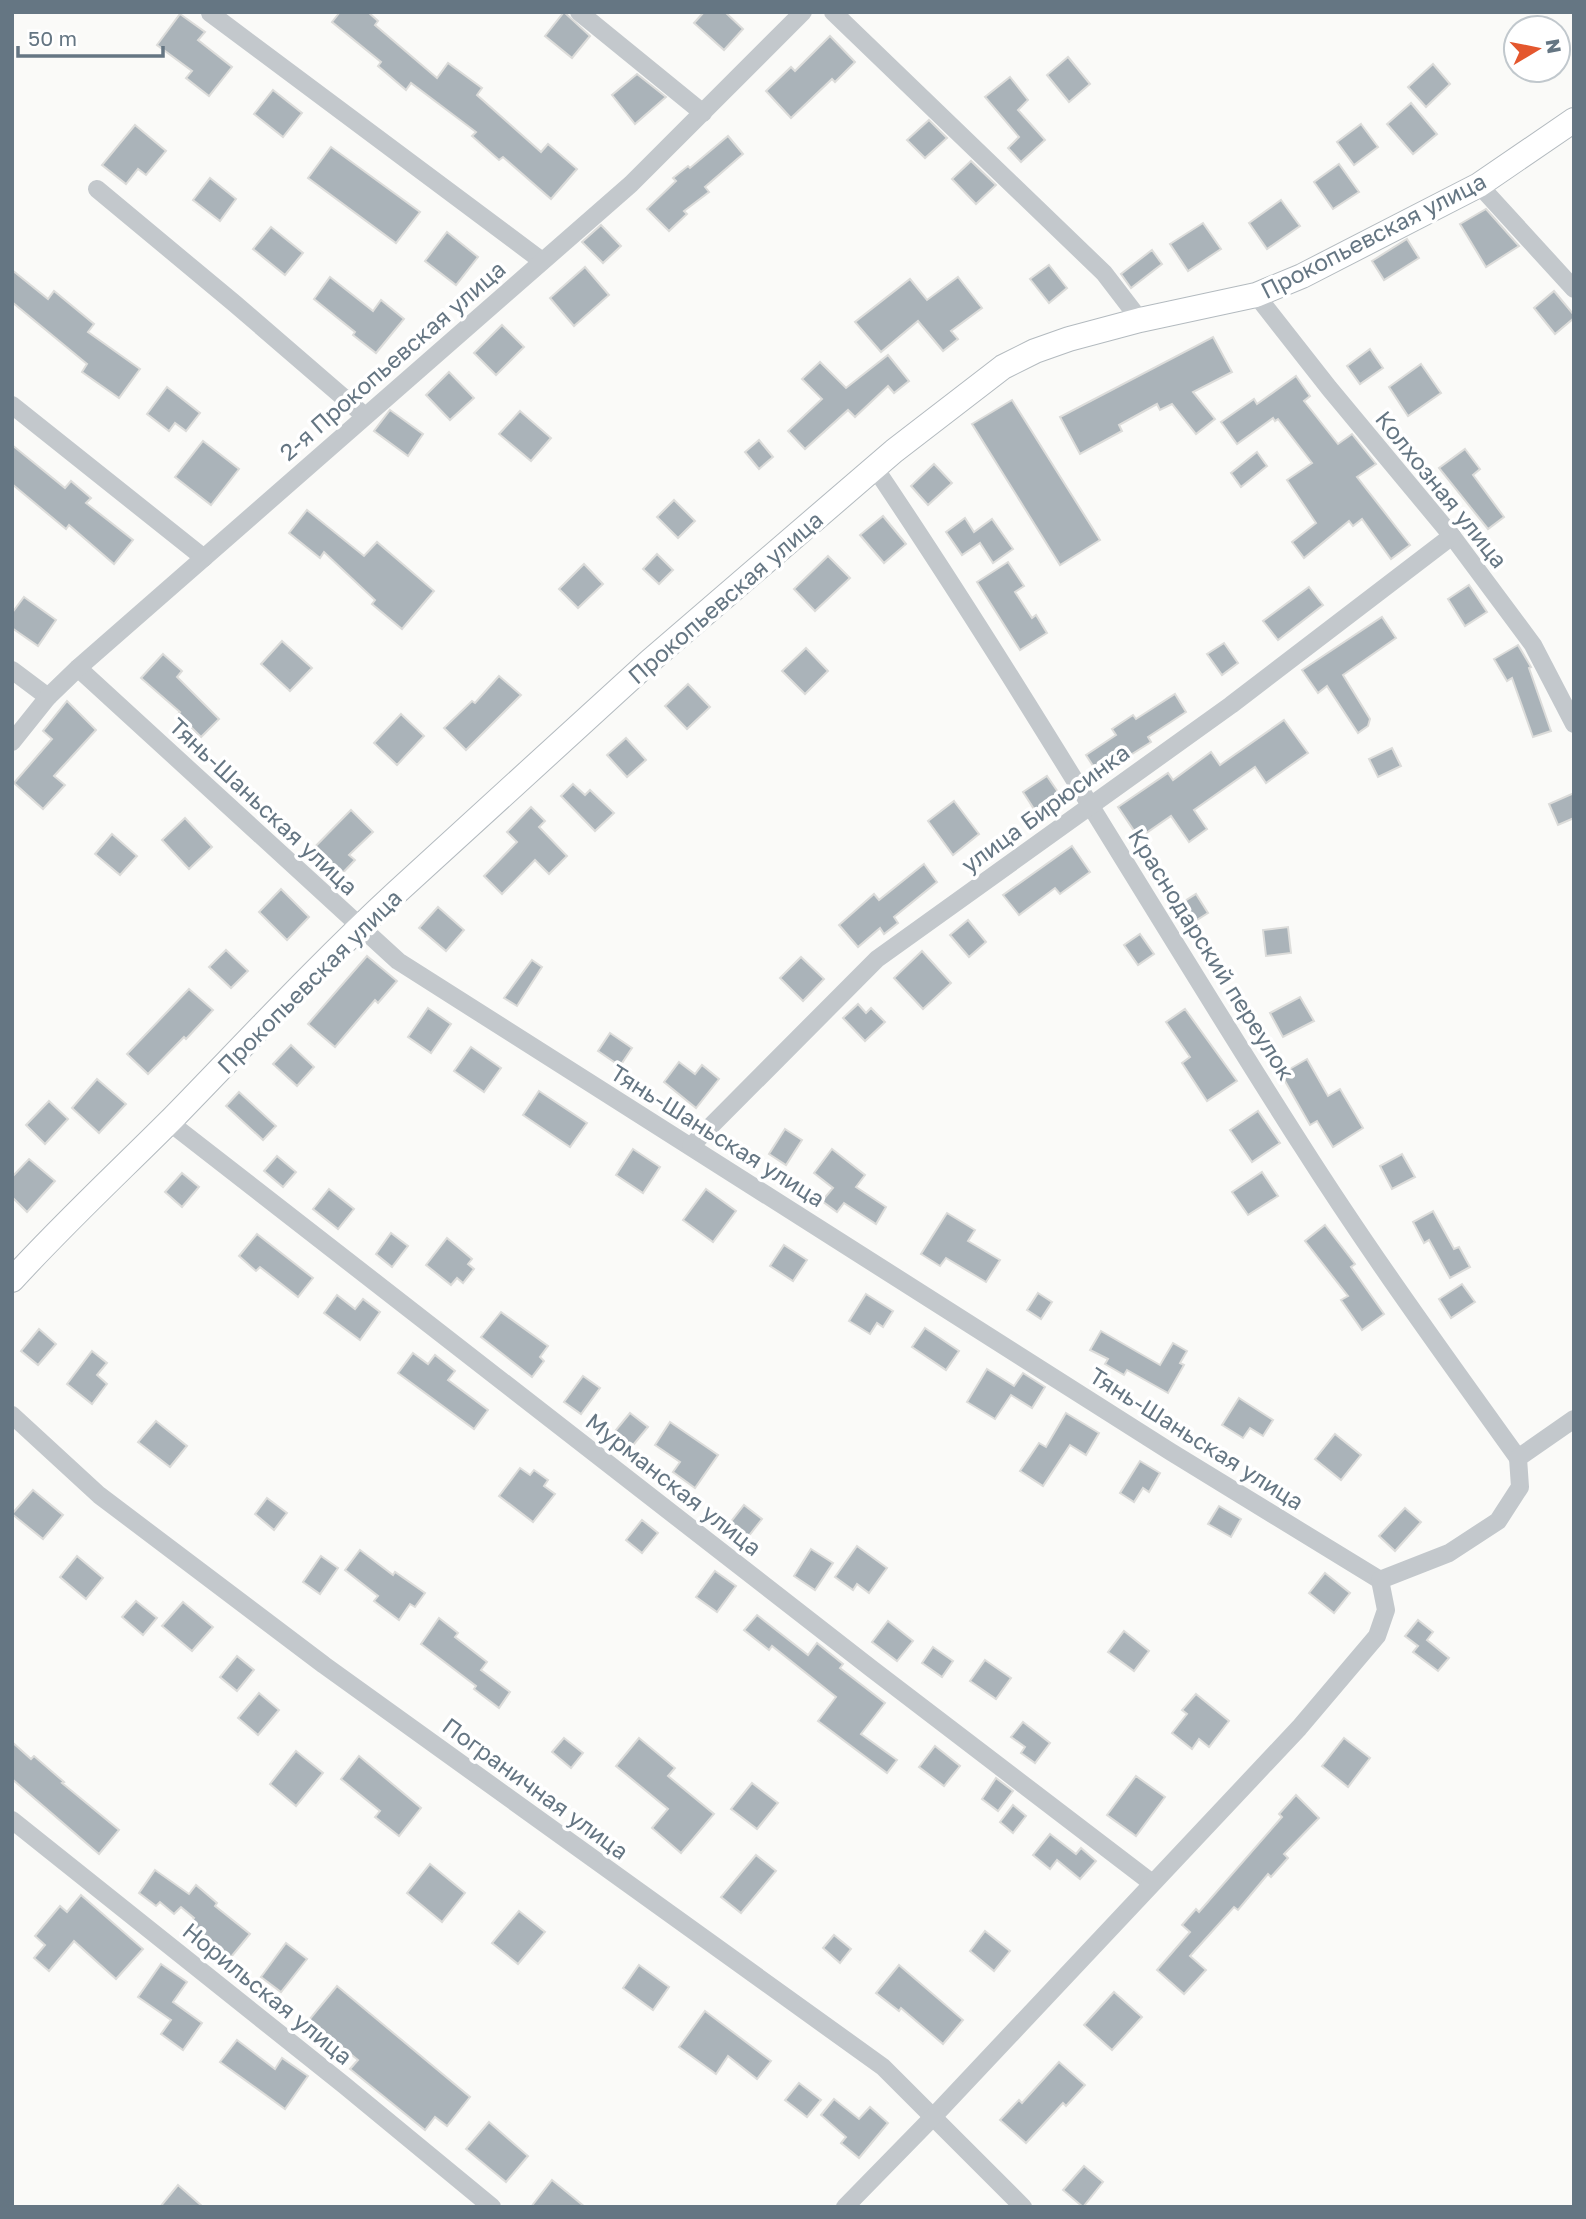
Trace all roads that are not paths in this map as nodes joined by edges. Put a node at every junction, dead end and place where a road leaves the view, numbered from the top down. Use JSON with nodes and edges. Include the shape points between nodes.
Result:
{"nodes":[{"id":1,"x":579,"y":12,"type":"edge"},
{"id":2,"x":803,"y":12,"type":"edge"},
{"id":3,"x":833,"y":12,"type":"edge"},
{"id":4,"x":210,"y":13,"type":"edge"},
{"id":5,"x":703,"y":113,"type":"junction"},
{"id":6,"x":1574,"y":120,"type":"edge"},
{"id":7,"x":1479,"y":185,"type":"junction"},
{"id":8,"x":97,"y":189,"type":"dead end"},
{"id":9,"x":542,"y":261,"type":"junction"},
{"id":10,"x":1574,"y":289,"type":"edge"},
{"id":11,"x":1256,"y":295,"type":"junction"},
{"id":12,"x":1140,"y":320,"type":"junction"},
{"id":13,"x":12,"y":405,"type":"edge"},
{"id":14,"x":365,"y":416,"type":"junction"},
{"id":15,"x":875,"y":468,"type":"junction"},
{"id":16,"x":1452,"y":536,"type":"junction"},
{"id":17,"x":204,"y":558,"type":"junction"},
{"id":18,"x":78,"y":668,"type":"junction"},
{"id":19,"x":12,"y":670,"type":"edge"},
{"id":20,"x":48,"y":697,"type":"junction"},
{"id":21,"x":1574,"y":724,"type":"edge"},
{"id":22,"x":12,"y":742,"type":"edge"},
{"id":23,"x":1090,"y":804,"type":"junction"},
{"id":24,"x":360,"y":927,"type":"junction"},
{"id":25,"x":169,"y":1122,"type":"junction"},
{"id":26,"x":691,"y":1146,"type":"junction"},
{"id":27,"x":12,"y":1280,"type":"edge"},
{"id":28,"x":12,"y":1415,"type":"edge"},
{"id":29,"x":1574,"y":1419,"type":"edge"},
{"id":30,"x":1518,"y":1458,"type":"junction"},
{"id":31,"x":1380,"y":1580,"type":"junction"},
{"id":32,"x":12,"y":1820,"type":"edge"},
{"id":33,"x":1152,"y":1883,"type":"junction"},
{"id":34,"x":933,"y":2117,"type":"junction"},
{"id":35,"x":492,"y":2207,"type":"edge"},
{"id":36,"x":845,"y":2207,"type":"edge"},
{"id":37,"x":1023,"y":2207,"type":"edge"}],
"edges":[{"from":1,"to":5,"type":"street"},
{"from":2,"to":5,"type":"street","name":"2-я Прокопьевская улица"},
{"from":3,"to":12,"type":"street","via":[[1104,273]]},
{"from":4,"to":9,"type":"street"},
{"from":5,"to":9,"type":"street","name":"2-я Прокопьевская улица","via":[[631,184]]},
{"from":6,"to":7,"type":"main road","name":"Прокопьевская улица"},
{"from":7,"to":10,"type":"street"},
{"from":7,"to":11,"type":"main road","name":"Прокопьевская улица"},
{"from":8,"to":14,"type":"street"},
{"from":9,"to":14,"type":"street","name":"2-я Прокопьевская улица"},
{"from":11,"to":12,"type":"main road","name":"Прокопьевская улица"},
{"from":11,"to":16,"type":"street","name":"Колхозная улица"},
{"from":12,"to":15,"type":"main road","name":"Прокопьевская улица","via":[[1069,339],[1003,367]]},
{"from":13,"to":17,"type":"street"},
{"from":14,"to":17,"type":"street","name":"2-я Прокопьевская улица"},
{"from":15,"to":23,"type":"street","name":"Краснодарский переулок"},
{"from":15,"to":24,"type":"main road","name":"Прокопьевская улица","via":[[650,661]]},
{"from":16,"to":21,"type":"street","name":"Колхозная улица","via":[[1533,646]]},
{"from":16,"to":23,"type":"street","name":"улица Бирюсинка","via":[[1231,705]]},
{"from":17,"to":18,"type":"street","name":"2-я Прокопьевская улица"},
{"from":18,"to":20,"type":"street","name":"2-я Прокопьевская улица"},
{"from":18,"to":24,"type":"street","name":"Тянь-Шаньская улица"},
{"from":19,"to":20,"type":"street"},
{"from":20,"to":22,"type":"street","name":"2-я Прокопьевская улица"},
{"from":23,"to":26,"type":"street","name":"улица Бирюсинка","via":[[877,959]]},
{"from":23,"to":30,"type":"street","name":"Краснодарский переулок","via":[[1303,1147],[1412,1311]]},
{"from":24,"to":25,"type":"main road","name":"Прокопьевская улица"},
{"from":24,"to":26,"type":"street","name":"Тянь-Шаньская улица","via":[[398,961]]},
{"from":25,"to":27,"type":"main road","name":"Прокопьевская улица"},
{"from":25,"to":33,"type":"street","name":"Мурманская улица"},
{"from":26,"to":31,"type":"street","name":"Тянь-Шаньская улица"},
{"from":28,"to":34,"type":"street","name":"Пограничная улица","via":[[99,1495],[324,1665],[883,2067]]},
{"from":29,"to":30,"type":"street"},
{"from":30,"to":31,"type":"street","via":[[1520,1487],[1498,1521],[1449,1553]]},
{"from":31,"to":33,"type":"street","via":[[1385,1610],[1377,1636],[1299,1728]]},
{"from":32,"to":35,"type":"street","name":"Норильская улица"},
{"from":33,"to":34,"type":"street"},
{"from":34,"to":36,"type":"street"},
{"from":34,"to":37,"type":"street","name":"Пограничная улица"}]}
